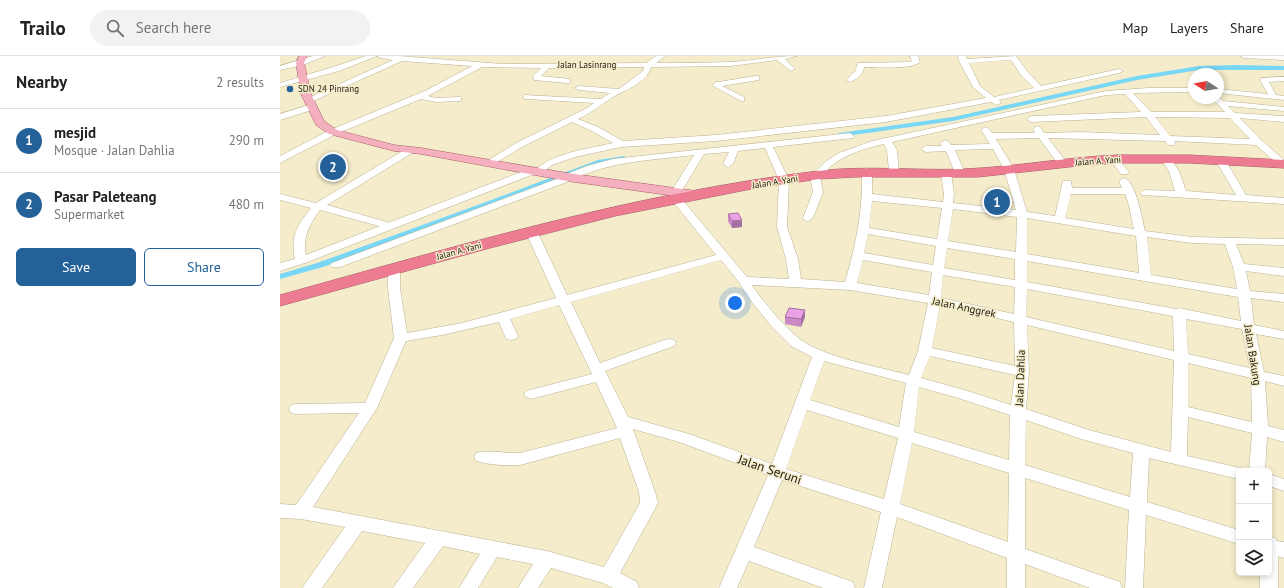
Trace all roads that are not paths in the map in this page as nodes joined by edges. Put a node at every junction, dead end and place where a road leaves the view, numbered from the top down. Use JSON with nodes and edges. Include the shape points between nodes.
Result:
{"nodes":[{"id":1,"x":321,"y":56,"type":"edge"},
{"id":2,"x":373,"y":56,"type":"edge"},
{"id":3,"x":381,"y":56,"type":"edge"},
{"id":4,"x":540,"y":56,"type":"edge"},
{"id":5,"x":661,"y":56,"type":"edge"},
{"id":6,"x":783,"y":56,"type":"edge"},
{"id":7,"x":793,"y":56,"type":"edge"},
{"id":8,"x":914,"y":56,"type":"edge"},
{"id":9,"x":1244,"y":56,"type":"edge"},
{"id":10,"x":1257,"y":56,"type":"edge"},
{"id":11,"x":1012,"y":57,"type":"edge"},
{"id":12,"x":402,"y":58,"type":"edge"},
{"id":13,"x":1284,"y":58,"type":"edge"},
{"id":14,"x":513,"y":59,"type":"dead end"},
{"id":15,"x":962,"y":59,"type":"edge"},
{"id":16,"x":301,"y":60,"type":"edge"},
{"id":17,"x":462,"y":64,"type":"junction"},
{"id":18,"x":731,"y":64,"type":"junction"},
{"id":19,"x":887,"y":64,"type":"junction"},
{"id":20,"x":480,"y":65,"type":"junction"},
{"id":21,"x":548,"y":65,"type":"junction"},
{"id":22,"x":648,"y":65,"type":"junction"},
{"id":23,"x":503,"y":66,"type":"junction"},
{"id":24,"x":528,"y":66,"type":"junction"},
{"id":25,"x":280,"y":68,"type":"edge"},
{"id":26,"x":791,"y":69,"type":"dead end"},
{"id":27,"x":1119,"y":71,"type":"dead end"},
{"id":28,"x":886,"y":73,"type":"dead end"},
{"id":29,"x":302,"y":79,"type":"junction"},
{"id":30,"x":1284,"y":79,"type":"edge"},
{"id":31,"x":850,"y":80,"type":"dead end"},
{"id":32,"x":567,"y":81,"type":"dead end"},
{"id":33,"x":280,"y":85,"type":"edge"},
{"id":34,"x":579,"y":88,"type":"dead end"},
{"id":35,"x":1040,"y":88,"type":"junction"},
{"id":36,"x":1188,"y":90,"type":"edge"},
{"id":37,"x":618,"y":91,"type":"junction"},
{"id":38,"x":1126,"y":91,"type":"junction"},
{"id":39,"x":430,"y":92,"type":"junction"},
{"id":40,"x":1224,"y":92,"type":"edge"},
{"id":41,"x":420,"y":96,"type":"junction"},
{"id":42,"x":1273,"y":96,"type":"junction"},
{"id":43,"x":527,"y":97,"type":"dead end"},
{"id":44,"x":1284,"y":98,"type":"edge"},
{"id":45,"x":458,"y":99,"type":"dead end"},
{"id":46,"x":741,"y":99,"type":"dead end"},
{"id":47,"x":992,"y":100,"type":"junction"},
{"id":48,"x":602,"y":101,"type":"junction"},
{"id":49,"x":1224,"y":102,"type":"edge"},
{"id":50,"x":310,"y":103,"type":"junction"},
{"id":51,"x":1222,"y":104,"type":"edge"},
{"id":52,"x":1284,"y":109,"type":"edge"},
{"id":53,"x":1024,"y":111,"type":"junction"},
{"id":54,"x":1011,"y":112,"type":"junction"},
{"id":55,"x":1148,"y":114,"type":"junction"},
{"id":56,"x":1230,"y":114,"type":"junction"},
{"id":57,"x":280,"y":117,"type":"edge"},
{"id":58,"x":571,"y":119,"type":"junction"},
{"id":59,"x":1031,"y":119,"type":"junction"},
{"id":60,"x":1284,"y":119,"type":"edge"},
{"id":61,"x":979,"y":121,"type":"junction"},
{"id":62,"x":757,"y":122,"type":"dead end"},
{"id":63,"x":935,"y":131,"type":"junction"},
{"id":64,"x":333,"y":132,"type":"junction"},
{"id":65,"x":754,"y":133,"type":"junction"},
{"id":66,"x":1040,"y":135,"type":"junction"},
{"id":67,"x":850,"y":136,"type":"dead end"},
{"id":68,"x":990,"y":136,"type":"junction"},
{"id":69,"x":1167,"y":138,"type":"junction"},
{"id":70,"x":886,"y":141,"type":"junction"},
{"id":71,"x":1258,"y":142,"type":"junction"},
{"id":72,"x":622,"y":144,"type":"junction"},
{"id":73,"x":768,"y":146,"type":"junction"},
{"id":74,"x":995,"y":146,"type":"junction"},
{"id":75,"x":949,"y":148,"type":"junction"},
{"id":76,"x":926,"y":149,"type":"dead end"},
{"id":77,"x":734,"y":150,"type":"junction"},
{"id":78,"x":408,"y":151,"type":"junction"},
{"id":79,"x":700,"y":153,"type":"junction"},
{"id":80,"x":1170,"y":153,"type":"junction"},
{"id":81,"x":1114,"y":159,"type":"junction"},
{"id":82,"x":280,"y":160,"type":"edge"},
{"id":83,"x":1221,"y":161,"type":"junction"},
{"id":84,"x":489,"y":163,"type":"junction"},
{"id":85,"x":1062,"y":163,"type":"junction"},
{"id":86,"x":728,"y":164,"type":"dead end"},
{"id":87,"x":1284,"y":164,"type":"edge"},
{"id":88,"x":1009,"y":169,"type":"junction"},
{"id":89,"x":534,"y":171,"type":"junction"},
{"id":90,"x":867,"y":171,"type":"junction"},
{"id":91,"x":894,"y":171,"type":"junction"},
{"id":92,"x":953,"y":173,"type":"junction"},
{"id":93,"x":816,"y":175,"type":"junction"},
{"id":94,"x":568,"y":177,"type":"junction"},
{"id":95,"x":784,"y":180,"type":"junction"},
{"id":96,"x":1129,"y":192,"type":"junction"},
{"id":97,"x":1146,"y":193,"type":"dead end"},
{"id":98,"x":1185,"y":194,"type":"junction"},
{"id":99,"x":676,"y":196,"type":"junction"},
{"id":100,"x":868,"y":197,"type":"junction"},
{"id":101,"x":1242,"y":197,"type":"junction"},
{"id":102,"x":280,"y":198,"type":"edge"},
{"id":103,"x":1284,"y":201,"type":"edge"},
{"id":104,"x":318,"y":206,"type":"junction"},
{"id":105,"x":948,"y":206,"type":"junction"},
{"id":106,"x":1022,"y":214,"type":"junction"},
{"id":107,"x":808,"y":218,"type":"dead end"},
{"id":108,"x":1059,"y":220,"type":"junction"},
{"id":109,"x":383,"y":224,"type":"junction"},
{"id":110,"x":863,"y":230,"type":"junction"},
{"id":111,"x":532,"y":233,"type":"junction"},
{"id":112,"x":1140,"y":233,"type":"junction"},
{"id":113,"x":1230,"y":242,"type":"junction"},
{"id":114,"x":1284,"y":242,"type":"edge"},
{"id":115,"x":942,"y":243,"type":"junction"},
{"id":116,"x":724,"y":256,"type":"junction"},
{"id":117,"x":859,"y":256,"type":"junction"},
{"id":118,"x":1022,"y":257,"type":"junction"},
{"id":119,"x":300,"y":259,"type":"junction"},
{"id":120,"x":280,"y":262,"type":"edge"},
{"id":121,"x":336,"y":266,"type":"dead end"},
{"id":122,"x":280,"y":267,"type":"edge"},
{"id":123,"x":1239,"y":267,"type":"junction"},
{"id":124,"x":394,"y":268,"type":"junction"},
{"id":125,"x":938,"y":270,"type":"junction"},
{"id":126,"x":1284,"y":272,"type":"edge"},
{"id":127,"x":1145,"y":277,"type":"junction"},
{"id":128,"x":744,"y":281,"type":"junction"},
{"id":129,"x":796,"y":283,"type":"junction"},
{"id":130,"x":1021,"y":285,"type":"junction"},
{"id":131,"x":850,"y":286,"type":"junction"},
{"id":132,"x":1244,"y":294,"type":"junction"},
{"id":133,"x":1284,"y":298,"type":"edge"},
{"id":134,"x":564,"y":299,"type":"junction"},
{"id":135,"x":935,"y":300,"type":"junction"},
{"id":136,"x":280,"y":301,"type":"edge"},
{"id":137,"x":1179,"y":312,"type":"junction"},
{"id":138,"x":503,"y":317,"type":"junction"},
{"id":139,"x":1020,"y":319,"type":"junction"},
{"id":140,"x":1248,"y":327,"type":"junction"},
{"id":141,"x":511,"y":336,"type":"dead end"},
{"id":142,"x":1284,"y":336,"type":"edge"},
{"id":143,"x":401,"y":338,"type":"junction"},
{"id":144,"x":669,"y":343,"type":"dead end"},
{"id":145,"x":925,"y":351,"type":"junction"},
{"id":146,"x":819,"y":355,"type":"junction"},
{"id":147,"x":1181,"y":357,"type":"junction"},
{"id":148,"x":598,"y":372,"type":"junction"},
{"id":149,"x":1022,"y":372,"type":"junction"},
{"id":150,"x":1258,"y":375,"type":"junction"},
{"id":151,"x":913,"y":381,"type":"junction"},
{"id":152,"x":1284,"y":381,"type":"edge"},
{"id":153,"x":531,"y":394,"type":"dead end"},
{"id":154,"x":802,"y":403,"type":"junction"},
{"id":155,"x":296,"y":408,"type":"dead end"},
{"id":156,"x":370,"y":408,"type":"junction"},
{"id":157,"x":1181,"y":410,"type":"junction"},
{"id":158,"x":1018,"y":413,"type":"junction"},
{"id":159,"x":624,"y":426,"type":"junction"},
{"id":160,"x":1260,"y":430,"type":"junction"},
{"id":161,"x":906,"y":435,"type":"junction"},
{"id":162,"x":1284,"y":436,"type":"edge"},
{"id":163,"x":1141,"y":450,"type":"junction"},
{"id":164,"x":482,"y":457,"type":"dead end"},
{"id":165,"x":1179,"y":460,"type":"junction"},
{"id":166,"x":1257,"y":468,"type":"edge"},
{"id":167,"x":1018,"y":470,"type":"junction"},
{"id":168,"x":777,"y":472,"type":"junction"},
{"id":169,"x":1236,"y":472,"type":"edge"},
{"id":170,"x":1272,"y":481,"type":"edge"},
{"id":171,"x":1284,"y":485,"type":"edge"},
{"id":172,"x":1138,"y":506,"type":"junction"},
{"id":173,"x":891,"y":508,"type":"junction"},
{"id":174,"x":280,"y":511,"type":"edge"},
{"id":175,"x":301,"y":512,"type":"junction"},
{"id":176,"x":358,"y":523,"type":"junction"},
{"id":177,"x":1236,"y":536,"type":"edge"},
{"id":178,"x":439,"y":538,"type":"junction"},
{"id":179,"x":494,"y":548,"type":"junction"},
{"id":180,"x":743,"y":551,"type":"junction"},
{"id":181,"x":1017,"y":554,"type":"junction"},
{"id":182,"x":547,"y":559,"type":"junction"},
{"id":183,"x":608,"y":576,"type":"junction"},
{"id":184,"x":1269,"y":576,"type":"edge"},
{"id":185,"x":311,"y":588,"type":"edge"},
{"id":186,"x":402,"y":588,"type":"edge"},
{"id":187,"x":468,"y":588,"type":"edge"},
{"id":188,"x":527,"y":588,"type":"edge"},
{"id":189,"x":630,"y":588,"type":"edge"},
{"id":190,"x":728,"y":588,"type":"edge"},
{"id":191,"x":846,"y":588,"type":"edge"},
{"id":192,"x":873,"y":588,"type":"edge"},
{"id":193,"x":1016,"y":588,"type":"edge"},
{"id":194,"x":1114,"y":588,"type":"edge"},
{"id":195,"x":1134,"y":588,"type":"edge"},
{"id":196,"x":1269,"y":588,"type":"edge"}],
"edges":[{"from":1,"to":16,"type":"street"},
{"from":2,"to":29,"type":"street"},
{"from":3,"to":12,"type":"street","name":"Jalan Lasinrang"},
{"from":4,"to":24,"type":"street"},
{"from":5,"to":22,"type":"street"},
{"from":6,"to":7,"type":"street","name":"Jalan Lasinrang"},
{"from":6,"to":18,"type":"street","name":"Jalan Lasinrang"},
{"from":6,"to":26,"type":"street"},
{"from":8,"to":19,"type":"street","via":[[916,61],[913,64]]},
{"from":9,"to":10,"type":"street"},
{"from":10,"to":13,"type":"street"},
{"from":11,"to":15,"type":"street"},
{"from":11,"to":35,"type":"street"},
{"from":12,"to":17,"type":"street","name":"Jalan Lasinrang"},
{"from":12,"to":50,"type":"street"},
{"from":14,"to":23,"type":"street"},
{"from":15,"to":47,"type":"street","via":[[977,87]]},
{"from":16,"to":25,"type":"street"},
{"from":16,"to":29,"type":"main road"},
{"from":17,"to":20,"type":"street","name":"Jalan Lasinrang"},
{"from":17,"to":39,"type":"street","via":[[425,89]]},
{"from":18,"to":22,"type":"street","name":"Jalan Lasinrang"},
{"from":18,"to":46,"type":"street","via":[[756,78],[718,84],[721,89]]},
{"from":19,"to":28,"type":"street"},
{"from":19,"to":31,"type":"street","via":[[860,65],[860,71]]},
{"from":20,"to":23,"type":"street","name":"Jalan Lasinrang"},
{"from":20,"to":39,"type":"street"},
{"from":21,"to":22,"type":"street","name":"Jalan Lasinrang"},
{"from":21,"to":24,"type":"street","name":"Jalan Lasinrang"},
{"from":21,"to":32,"type":"street","via":[[537,78]]},
{"from":22,"to":37,"type":"street","via":[[646,72],[625,89]]},
{"from":23,"to":24,"type":"street","name":"Jalan Lasinrang"},
{"from":27,"to":35,"type":"street"},
{"from":29,"to":33,"type":"street"},
{"from":29,"to":50,"type":"main road"},
{"from":30,"to":42,"type":"street","via":[[1264,80]]},
{"from":34,"to":37,"type":"street"},
{"from":35,"to":47,"type":"street"},
{"from":36,"to":38,"type":"street"},
{"from":37,"to":48,"type":"street"},
{"from":38,"to":53,"type":"street","via":[[1085,97]]},
{"from":38,"to":55,"type":"street"},
{"from":39,"to":41,"type":"street"},
{"from":40,"to":42,"type":"street"},
{"from":41,"to":45,"type":"street","via":[[436,100]]},
{"from":41,"to":64,"type":"street"},
{"from":42,"to":44,"type":"street"},
{"from":43,"to":48,"type":"street"},
{"from":47,"to":54,"type":"street"},
{"from":47,"to":65,"type":"street","via":[[886,119]]},
{"from":48,"to":58,"type":"street","via":[[593,109]]},
{"from":49,"to":52,"type":"street"},
{"from":50,"to":57,"type":"street"},
{"from":50,"to":64,"type":"main road","via":[[322,125]]},
{"from":51,"to":56,"type":"street"},
{"from":53,"to":54,"type":"street"},
{"from":53,"to":59,"type":"street"},
{"from":54,"to":61,"type":"street"},
{"from":55,"to":56,"type":"street"},
{"from":55,"to":59,"type":"street"},
{"from":55,"to":69,"type":"street"},
{"from":56,"to":60,"type":"street"},
{"from":56,"to":71,"type":"street"},
{"from":58,"to":72,"type":"street"},
{"from":58,"to":84,"type":"street"},
{"from":59,"to":66,"type":"street"},
{"from":61,"to":63,"type":"street"},
{"from":61,"to":68,"type":"street","name":"Jalan Dahlia"},
{"from":62,"to":65,"type":"street"},
{"from":63,"to":70,"type":"street"},
{"from":63,"to":75,"type":"street"},
{"from":64,"to":78,"type":"main road"},
{"from":64,"to":82,"type":"street"},
{"from":65,"to":72,"type":"street"},
{"from":66,"to":68,"type":"street"},
{"from":66,"to":69,"type":"street"},
{"from":66,"to":85,"type":"street"},
{"from":67,"to":73,"type":"street"},
{"from":68,"to":74,"type":"street","name":"Jalan Dahlia"},
{"from":69,"to":71,"type":"street"},
{"from":69,"to":80,"type":"street"},
{"from":70,"to":91,"type":"street","via":[[892,150]]},
{"from":70,"to":93,"type":"street","via":[[842,155]]},
{"from":71,"to":87,"type":"street"},
{"from":72,"to":89,"type":"street","via":[[572,155]]},
{"from":73,"to":77,"type":"street"},
{"from":73,"to":95,"type":"street"},
{"from":74,"to":75,"type":"street"},
{"from":74,"to":88,"type":"street","name":"Jalan Dahlia"},
{"from":75,"to":76,"type":"street"},
{"from":75,"to":92,"type":"street"},
{"from":77,"to":79,"type":"street"},
{"from":77,"to":86,"type":"street"},
{"from":78,"to":84,"type":"main road"},
{"from":78,"to":104,"type":"street"},
{"from":79,"to":94,"type":"street","via":[[616,161]]},
{"from":79,"to":99,"type":"street"},
{"from":80,"to":81,"type":"highway","name":"Jalan A. Yani"},
{"from":80,"to":83,"type":"highway","name":"Jalan A. Yani"},
{"from":80,"to":98,"type":"street","via":[[1180,190]]},
{"from":81,"to":85,"type":"highway","name":"Jalan A. Yani"},
{"from":81,"to":96,"type":"street","via":[[1124,176]]},
{"from":83,"to":87,"type":"highway","name":"Jalan A. Yani"},
{"from":83,"to":101,"type":"street"},
{"from":84,"to":89,"type":"main road"},
{"from":85,"to":88,"type":"highway","name":"Jalan A. Yani"},
{"from":88,"to":92,"type":"highway","name":"Jalan A. Yani"},
{"from":88,"to":106,"type":"street","name":"Jalan Dahlia"},
{"from":89,"to":94,"type":"main road"},
{"from":89,"to":109,"type":"street"},
{"from":89,"to":119,"type":"street"},
{"from":90,"to":91,"type":"highway","name":"Jalan A. Yani"},
{"from":90,"to":93,"type":"highway","name":"Jalan A. Yani"},
{"from":90,"to":100,"type":"street"},
{"from":91,"to":92,"type":"highway","name":"Jalan A. Yani"},
{"from":92,"to":105,"type":"street"},
{"from":93,"to":95,"type":"highway","name":"Jalan A. Yani"},
{"from":93,"to":107,"type":"street","via":[[818,192]]},
{"from":94,"to":99,"type":"main road"},
{"from":94,"to":121,"type":"street"},
{"from":95,"to":99,"type":"highway","name":"Jalan A. Yani","via":[[697,195]]},
{"from":95,"to":129,"type":"street","via":[[782,227]]},
{"from":96,"to":108,"type":"street","via":[[1066,187]]},
{"from":96,"to":112,"type":"street"},
{"from":97,"to":98,"type":"street"},
{"from":98,"to":101,"type":"street"},
{"from":99,"to":111,"type":"highway","name":"Jalan A. Yani"},
{"from":99,"to":116,"type":"street"},
{"from":100,"to":105,"type":"street"},
{"from":100,"to":110,"type":"street"},
{"from":101,"to":103,"type":"street"},
{"from":102,"to":104,"type":"street"},
{"from":104,"to":109,"type":"street"},
{"from":104,"to":119,"type":"street","via":[[301,233],[298,246]]},
{"from":105,"to":106,"type":"street"},
{"from":105,"to":115,"type":"street"},
{"from":106,"to":108,"type":"street"},
{"from":106,"to":118,"type":"street","name":"Jalan Dahlia"},
{"from":108,"to":112,"type":"street"},
{"from":109,"to":119,"type":"street"},
{"from":110,"to":115,"type":"street"},
{"from":110,"to":117,"type":"street"},
{"from":111,"to":124,"type":"highway","name":"Jalan A. Yani"},
{"from":111,"to":134,"type":"street"},
{"from":112,"to":113,"type":"street"},
{"from":112,"to":127,"type":"street"},
{"from":113,"to":114,"type":"street"},
{"from":113,"to":123,"type":"street","name":"Jalan Bakung"},
{"from":115,"to":118,"type":"street"},
{"from":115,"to":125,"type":"street"},
{"from":116,"to":128,"type":"street"},
{"from":116,"to":134,"type":"street"},
{"from":117,"to":125,"type":"street"},
{"from":117,"to":131,"type":"street"},
{"from":118,"to":127,"type":"street"},
{"from":118,"to":130,"type":"street","name":"Jalan Dahlia"},
{"from":119,"to":120,"type":"street"},
{"from":119,"to":122,"type":"street"},
{"from":123,"to":126,"type":"street"},
{"from":123,"to":132,"type":"street","name":"Jalan Bakung"},
{"from":124,"to":136,"type":"highway","name":"Jalan A. Yani"},
{"from":124,"to":143,"type":"street"},
{"from":125,"to":130,"type":"street"},
{"from":125,"to":135,"type":"street"},
{"from":127,"to":132,"type":"street"},
{"from":128,"to":129,"type":"street","name":"Jalan Anggrek"},
{"from":128,"to":146,"type":"street","via":[[766,312],[788,336]]},
{"from":129,"to":131,"type":"street","name":"Jalan Anggrek"},
{"from":130,"to":137,"type":"street"},
{"from":130,"to":139,"type":"street","name":"Jalan Dahlia"},
{"from":131,"to":135,"type":"street","name":"Jalan Anggrek"},
{"from":132,"to":133,"type":"street"},
{"from":132,"to":140,"type":"street","name":"Jalan Bakung"},
{"from":134,"to":138,"type":"street"},
{"from":134,"to":148,"type":"street"},
{"from":135,"to":139,"type":"street","name":"Jalan Anggrek"},
{"from":135,"to":145,"type":"street"},
{"from":137,"to":140,"type":"street"},
{"from":137,"to":147,"type":"street"},
{"from":138,"to":141,"type":"street"},
{"from":138,"to":143,"type":"street","via":[[428,335]]},
{"from":139,"to":147,"type":"street","name":"Jalan Anggrek"},
{"from":139,"to":149,"type":"street","name":"Jalan Dahlia"},
{"from":140,"to":142,"type":"street"},
{"from":140,"to":150,"type":"street","name":"Jalan Bakung"},
{"from":143,"to":156,"type":"street"},
{"from":144,"to":148,"type":"street"},
{"from":145,"to":149,"type":"street"},
{"from":145,"to":151,"type":"street"},
{"from":146,"to":151,"type":"street"},
{"from":146,"to":154,"type":"street"},
{"from":147,"to":150,"type":"street","name":"Jalan Anggrek"},
{"from":147,"to":157,"type":"street"},
{"from":148,"to":153,"type":"street"},
{"from":148,"to":159,"type":"street"},
{"from":149,"to":158,"type":"street","name":"Jalan Dahlia"},
{"from":150,"to":152,"type":"street","name":"Jalan Anggrek"},
{"from":150,"to":160,"type":"street","name":"Jalan Bakung"},
{"from":151,"to":158,"type":"street","via":[[963,394]]},
{"from":151,"to":161,"type":"street"},
{"from":154,"to":161,"type":"street"},
{"from":154,"to":168,"type":"street"},
{"from":155,"to":156,"type":"street"},
{"from":156,"to":175,"type":"street"},
{"from":157,"to":160,"type":"street"},
{"from":157,"to":165,"type":"street"},
{"from":158,"to":163,"type":"street"},
{"from":158,"to":167,"type":"street","name":"Jalan Dahlia"},
{"from":159,"to":164,"type":"street","via":[[557,450],[520,459]]},
{"from":159,"to":168,"type":"street","name":"Jalan Seruni","via":[[683,438]]},
{"from":159,"to":183,"type":"street","via":[[649,503]]},
{"from":160,"to":162,"type":"street"},
{"from":160,"to":166,"type":"street","name":"Jalan Bakung"},
{"from":161,"to":167,"type":"street"},
{"from":161,"to":173,"type":"street"},
{"from":163,"to":165,"type":"street"},
{"from":163,"to":172,"type":"street"},
{"from":165,"to":169,"type":"street"},
{"from":167,"to":172,"type":"street"},
{"from":167,"to":181,"type":"street","name":"Jalan Dahlia"},
{"from":168,"to":173,"type":"street","name":"Jalan Seruni"},
{"from":168,"to":180,"type":"street"},
{"from":170,"to":171,"type":"street"},
{"from":172,"to":177,"type":"street"},
{"from":172,"to":195,"type":"street"},
{"from":173,"to":181,"type":"street","name":"Jalan Seruni"},
{"from":173,"to":192,"type":"street"},
{"from":174,"to":175,"type":"street"},
{"from":175,"to":176,"type":"street"},
{"from":176,"to":178,"type":"street"},
{"from":176,"to":185,"type":"street"},
{"from":178,"to":179,"type":"street"},
{"from":178,"to":186,"type":"street"},
{"from":179,"to":182,"type":"street"},
{"from":179,"to":187,"type":"street"},
{"from":180,"to":190,"type":"street"},
{"from":180,"to":191,"type":"street"},
{"from":181,"to":193,"type":"street","name":"Jalan Dahlia"},
{"from":181,"to":194,"type":"street","name":"Jalan Seruni"},
{"from":182,"to":183,"type":"street"},
{"from":182,"to":188,"type":"street"},
{"from":183,"to":189,"type":"street"},
{"from":184,"to":196,"type":"street"}]}
